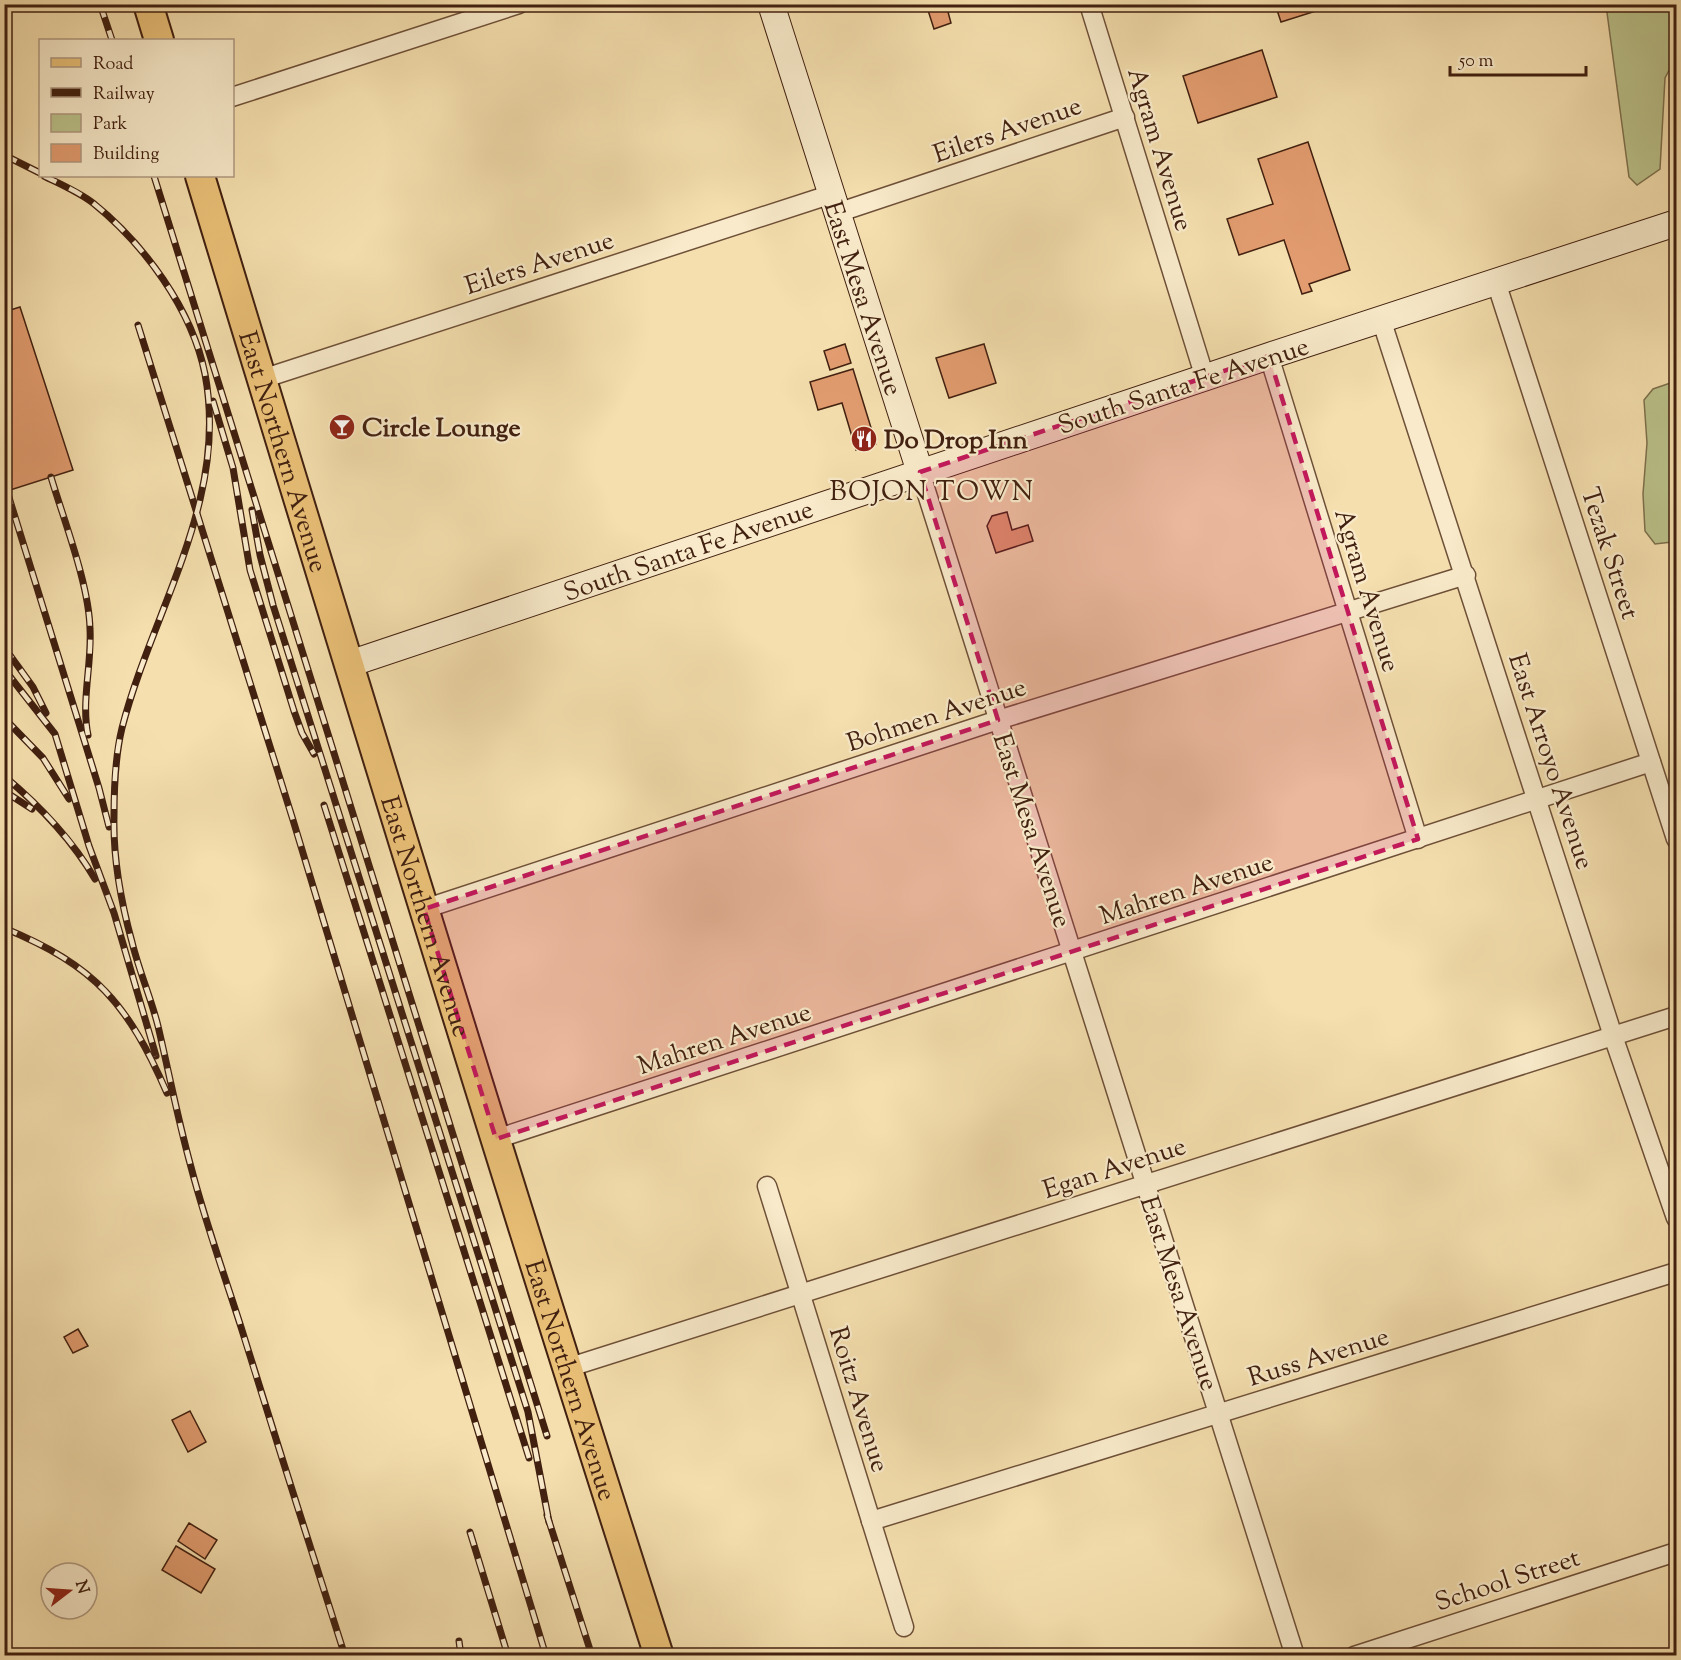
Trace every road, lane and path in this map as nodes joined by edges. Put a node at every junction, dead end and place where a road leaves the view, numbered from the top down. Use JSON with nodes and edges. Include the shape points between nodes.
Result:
{"nodes":[{"id":1,"x":147,"y":4,"type":"edge"},
{"id":2,"x":519,"y":4,"type":"edge"},
{"id":3,"x":771,"y":4,"type":"edge"},
{"id":4,"x":1089,"y":4,"type":"edge"},
{"id":5,"x":159,"y":39,"type":"edge"},
{"id":6,"x":234,"y":96,"type":"edge"},
{"id":7,"x":1125,"y":117,"type":"junction"},
{"id":8,"x":200,"y":177,"type":"edge"},
{"id":9,"x":834,"y":204,"type":"junction"},
{"id":10,"x":1677,"y":223,"type":"edge"},
{"id":11,"x":1496,"y":282,"type":"junction"},
{"id":12,"x":1381,"y":319,"type":"junction"},
{"id":13,"x":1269,"y":356,"type":"junction"},
{"id":14,"x":1205,"y":378,"type":"junction"},
{"id":15,"x":262,"y":379,"type":"junction"},
{"id":16,"x":920,"y":472,"type":"junction"},
{"id":17,"x":1466,"y":575,"type":"junction"},
{"id":18,"x":1348,"y":611,"type":"junction"},
{"id":19,"x":349,"y":664,"type":"junction"},
{"id":20,"x":998,"y":720,"type":"junction"},
{"id":21,"x":1652,"y":762,"type":"junction"},
{"id":22,"x":1538,"y":799,"type":"junction"},
{"id":23,"x":1418,"y":839,"type":"junction"},
{"id":24,"x":1677,"y":839,"type":"edge"},
{"id":25,"x":424,"y":909,"type":"junction"},
{"id":26,"x":1072,"y":952,"type":"junction"},
{"id":27,"x":1677,"y":1016,"type":"edge"},
{"id":28,"x":1613,"y":1036,"type":"junction"},
{"id":29,"x":496,"y":1139,"type":"junction"},
{"id":30,"x":1145,"y":1184,"type":"junction"},
{"id":31,"x":766,"y":1186,"type":"dead end"},
{"id":32,"x":1677,"y":1218,"type":"edge"},
{"id":33,"x":1677,"y":1272,"type":"edge"},
{"id":34,"x":800,"y":1294,"type":"junction"},
{"id":35,"x":567,"y":1368,"type":"junction"},
{"id":36,"x":1218,"y":1413,"type":"junction"},
{"id":37,"x":871,"y":1521,"type":"junction"},
{"id":38,"x":1677,"y":1552,"type":"edge"},
{"id":39,"x":904,"y":1627,"type":"dead end"},
{"id":40,"x":659,"y":1656,"type":"edge"},
{"id":41,"x":1295,"y":1656,"type":"edge"},
{"id":42,"x":1354,"y":1656,"type":"edge"}],
"edges":[{"from":1,"to":5,"type":"main road"},
{"from":2,"to":6,"type":"street"},
{"from":3,"to":9,"type":"street","name":"East Mesa Avenue"},
{"from":4,"to":7,"type":"street","name":"Agram Avenue"},
{"from":7,"to":9,"type":"street","name":"Eilers Avenue"},
{"from":7,"to":14,"type":"street","name":"Agram Avenue"},
{"from":8,"to":15,"type":"main road","name":"East Northern Avenue"},
{"from":9,"to":15,"type":"street","name":"Eilers Avenue"},
{"from":9,"to":16,"type":"street","name":"East Mesa Avenue"},
{"from":10,"to":11,"type":"street","name":"South Santa Fe Avenue"},
{"from":11,"to":12,"type":"street","name":"South Santa Fe Avenue"},
{"from":11,"to":21,"type":"street","name":"Tezak Street"},
{"from":12,"to":13,"type":"street","name":"South Santa Fe Avenue"},
{"from":12,"to":17,"type":"street","name":"East Arroyo Avenue"},
{"from":13,"to":14,"type":"street","name":"South Santa Fe Avenue"},
{"from":13,"to":18,"type":"street","name":"Agram Avenue"},
{"from":14,"to":16,"type":"street","name":"South Santa Fe Avenue"},
{"from":15,"to":19,"type":"main road","name":"East Northern Avenue"},
{"from":16,"to":19,"type":"street","name":"South Santa Fe Avenue"},
{"from":16,"to":20,"type":"street","name":"East Mesa Avenue"},
{"from":17,"to":18,"type":"street","name":"Bohmen Avenue"},
{"from":17,"to":22,"type":"street","name":"East Arroyo Avenue"},
{"from":18,"to":20,"type":"street","name":"Bohmen Avenue"},
{"from":18,"to":23,"type":"street","name":"Agram Avenue"},
{"from":19,"to":25,"type":"main road","name":"East Northern Avenue"},
{"from":20,"to":25,"type":"street","name":"Bohmen Avenue"},
{"from":20,"to":26,"type":"street","name":"East Mesa Avenue"},
{"from":21,"to":22,"type":"street","name":"Mahren Avenue"},
{"from":21,"to":24,"type":"street","name":"Tezak Street"},
{"from":22,"to":23,"type":"street","name":"Mahren Avenue"},
{"from":22,"to":28,"type":"street","name":"East Arroyo Avenue"},
{"from":23,"to":26,"type":"street","name":"Mahren Avenue"},
{"from":25,"to":29,"type":"main road","name":"East Northern Avenue"},
{"from":26,"to":29,"type":"street","name":"Mahren Avenue"},
{"from":26,"to":30,"type":"street","name":"East Mesa Avenue"},
{"from":27,"to":28,"type":"street","name":"Egan Avenue"},
{"from":28,"to":30,"type":"street","name":"Egan Avenue"},
{"from":28,"to":32,"type":"street","name":"East Arroyo Avenue"},
{"from":29,"to":35,"type":"main road","name":"East Northern Avenue"},
{"from":30,"to":34,"type":"street","name":"Egan Avenue"},
{"from":30,"to":36,"type":"street","name":"East Mesa Avenue"},
{"from":31,"to":34,"type":"street","name":"Roitz Avenue"},
{"from":33,"to":36,"type":"street","name":"Russ Avenue"},
{"from":34,"to":35,"type":"street","name":"Egan Avenue"},
{"from":34,"to":37,"type":"street","name":"Roitz Avenue"},
{"from":35,"to":40,"type":"main road","name":"East Northern Avenue"},
{"from":36,"to":37,"type":"street","name":"Russ Avenue"},
{"from":36,"to":41,"type":"street","name":"East Mesa Avenue"},
{"from":37,"to":39,"type":"street","name":"Roitz Avenue"},
{"from":38,"to":42,"type":"street","name":"School Street"}]}
